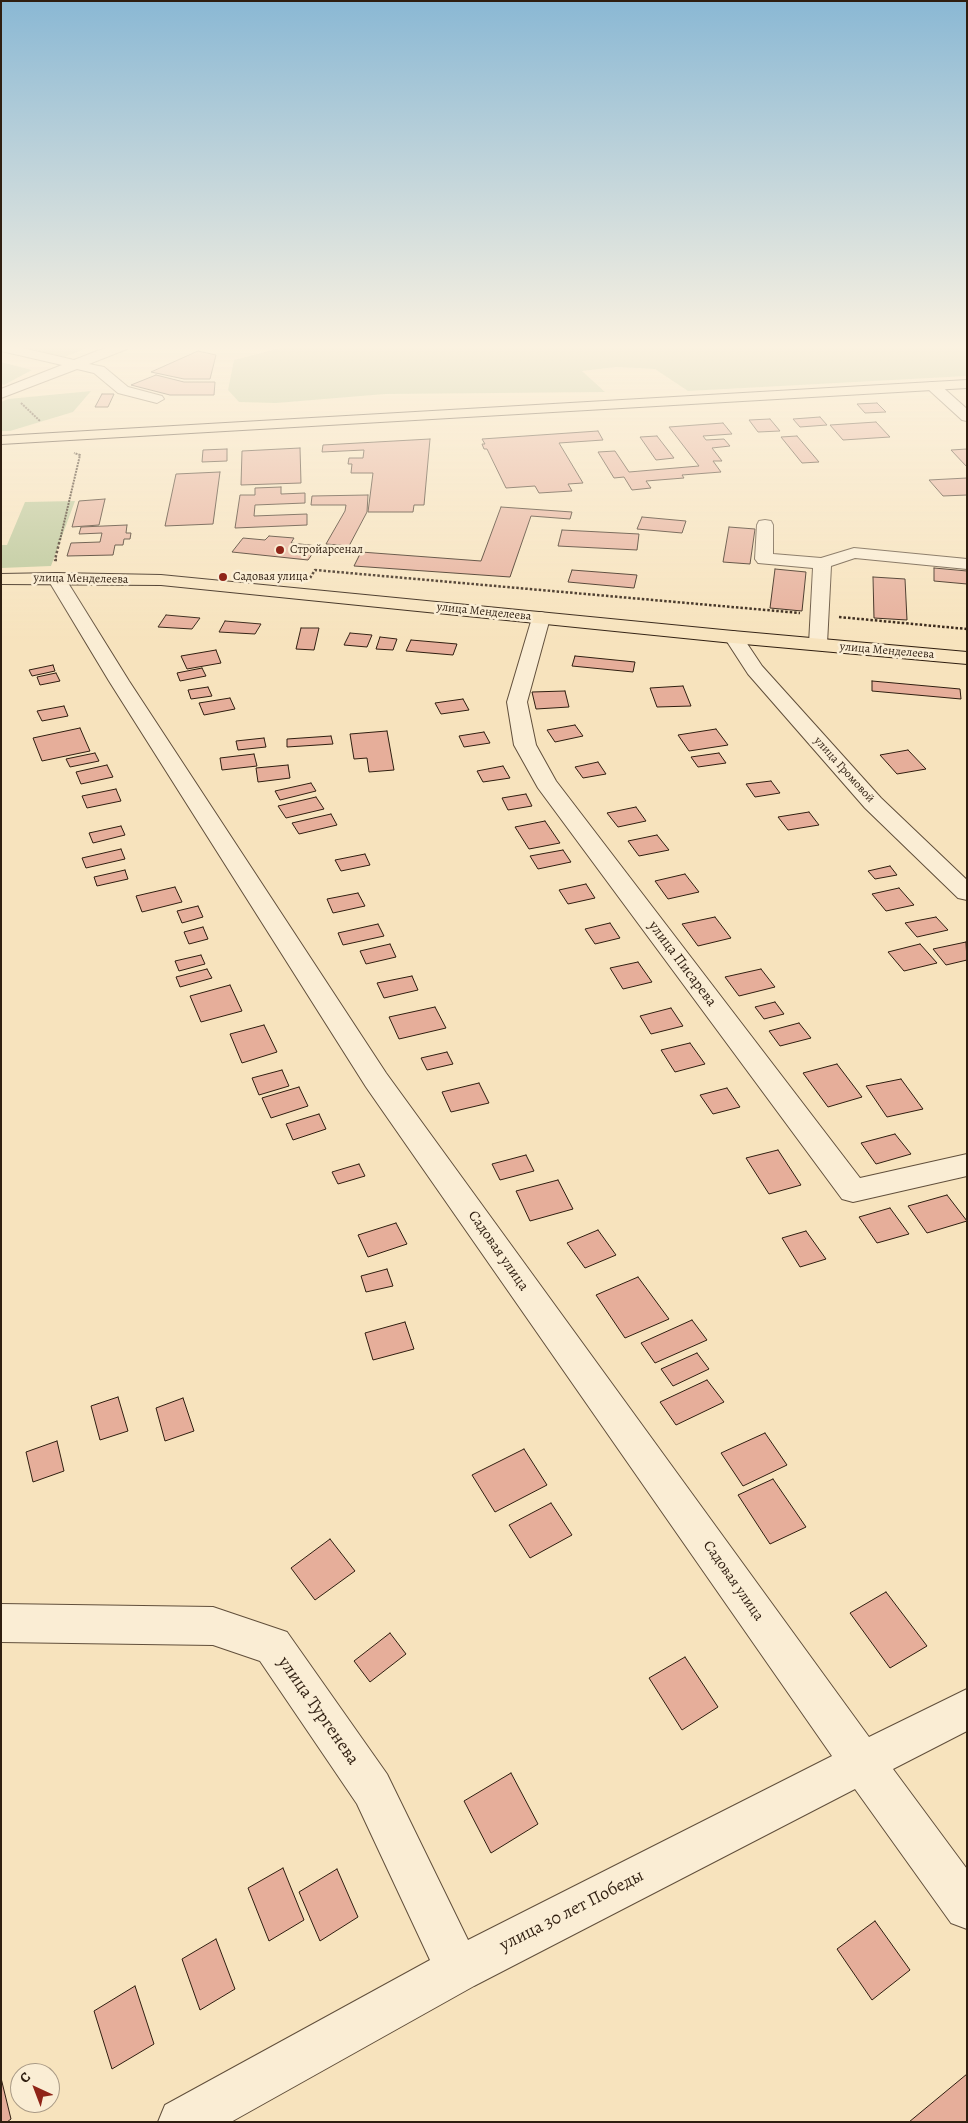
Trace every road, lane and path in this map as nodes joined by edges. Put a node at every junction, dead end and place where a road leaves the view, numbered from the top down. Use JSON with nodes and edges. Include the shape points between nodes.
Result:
{"nodes":[{"id":1,"x":58,"y":445,"type":"edge"},
{"id":2,"x":765,"y":525,"type":"dead end"},
{"id":3,"x":822,"y":563,"type":"junction"},
{"id":4,"x":967,"y":564,"type":"edge"},
{"id":5,"x":60,"y":569,"type":"junction"},
{"id":6,"x":1,"y":579,"type":"edge"},
{"id":7,"x":307,"y":583,"type":"dead end"},
{"id":8,"x":818,"y":615,"type":"junction"},
{"id":9,"x":541,"y":618,"type":"junction"},
{"id":10,"x":967,"y":629,"type":"edge"},
{"id":11,"x":733,"y":637,"type":"junction"},
{"id":12,"x":818,"y":644,"type":"junction"},
{"id":13,"x":967,"y":658,"type":"edge"},
{"id":14,"x":967,"y":893,"type":"edge"},
{"id":15,"x":967,"y":1165,"type":"edge"},
{"id":16,"x":1,"y":1623,"type":"edge"},
{"id":17,"x":967,"y":1709,"type":"edge"},
{"id":18,"x":863,"y":1764,"type":"junction"},
{"id":19,"x":967,"y":1907,"type":"edge"},
{"id":20,"x":458,"y":1970,"type":"junction"},
{"id":21,"x":182,"y":2122,"type":"edge"}],
"edges":[{"from":1,"to":5,"type":"path","via":[[80,455],[55,560]]},
{"from":2,"to":3,"type":"street","via":[[764,559]]},
{"from":3,"to":4,"type":"street","via":[[854,553]]},
{"from":3,"to":8,"type":"street"},
{"from":5,"to":6,"type":"main road","name":"улица Менделеева"},
{"from":5,"to":9,"type":"main road","name":"улица Менделеева"},
{"from":5,"to":18,"type":"street","name":"Садовая улица","via":[[119,681],[376,1080]]},
{"from":7,"to":8,"type":"path","via":[[315,570]]},
{"from":8,"to":10,"type":"path"},
{"from":8,"to":12,"type":"street"},
{"from":9,"to":11,"type":"main road","name":"улица Менделеева"},
{"from":9,"to":15,"type":"street","name":"улица Писарева","via":[[517,702],[525,745],[546,783],[853,1192]]},
{"from":11,"to":12,"type":"main road","name":"улица Менделеева"},
{"from":11,"to":14,"type":"street","name":"улица Громовой","via":[[755,670],[874,803]]},
{"from":12,"to":13,"type":"main road","name":"улица Менделеева"},
{"from":16,"to":20,"type":"street","name":"улица Тургенева","via":[[213,1626],[273,1646],[372,1789]]},
{"from":17,"to":18,"type":"street","name":"улица 30 лет Победы"},
{"from":18,"to":19,"type":"street","name":"Садовая улица"},
{"from":18,"to":20,"type":"street","name":"улица 30 лет Победы"},
{"from":20,"to":21,"type":"street","name":"улица 30 лет Победы"}]}
